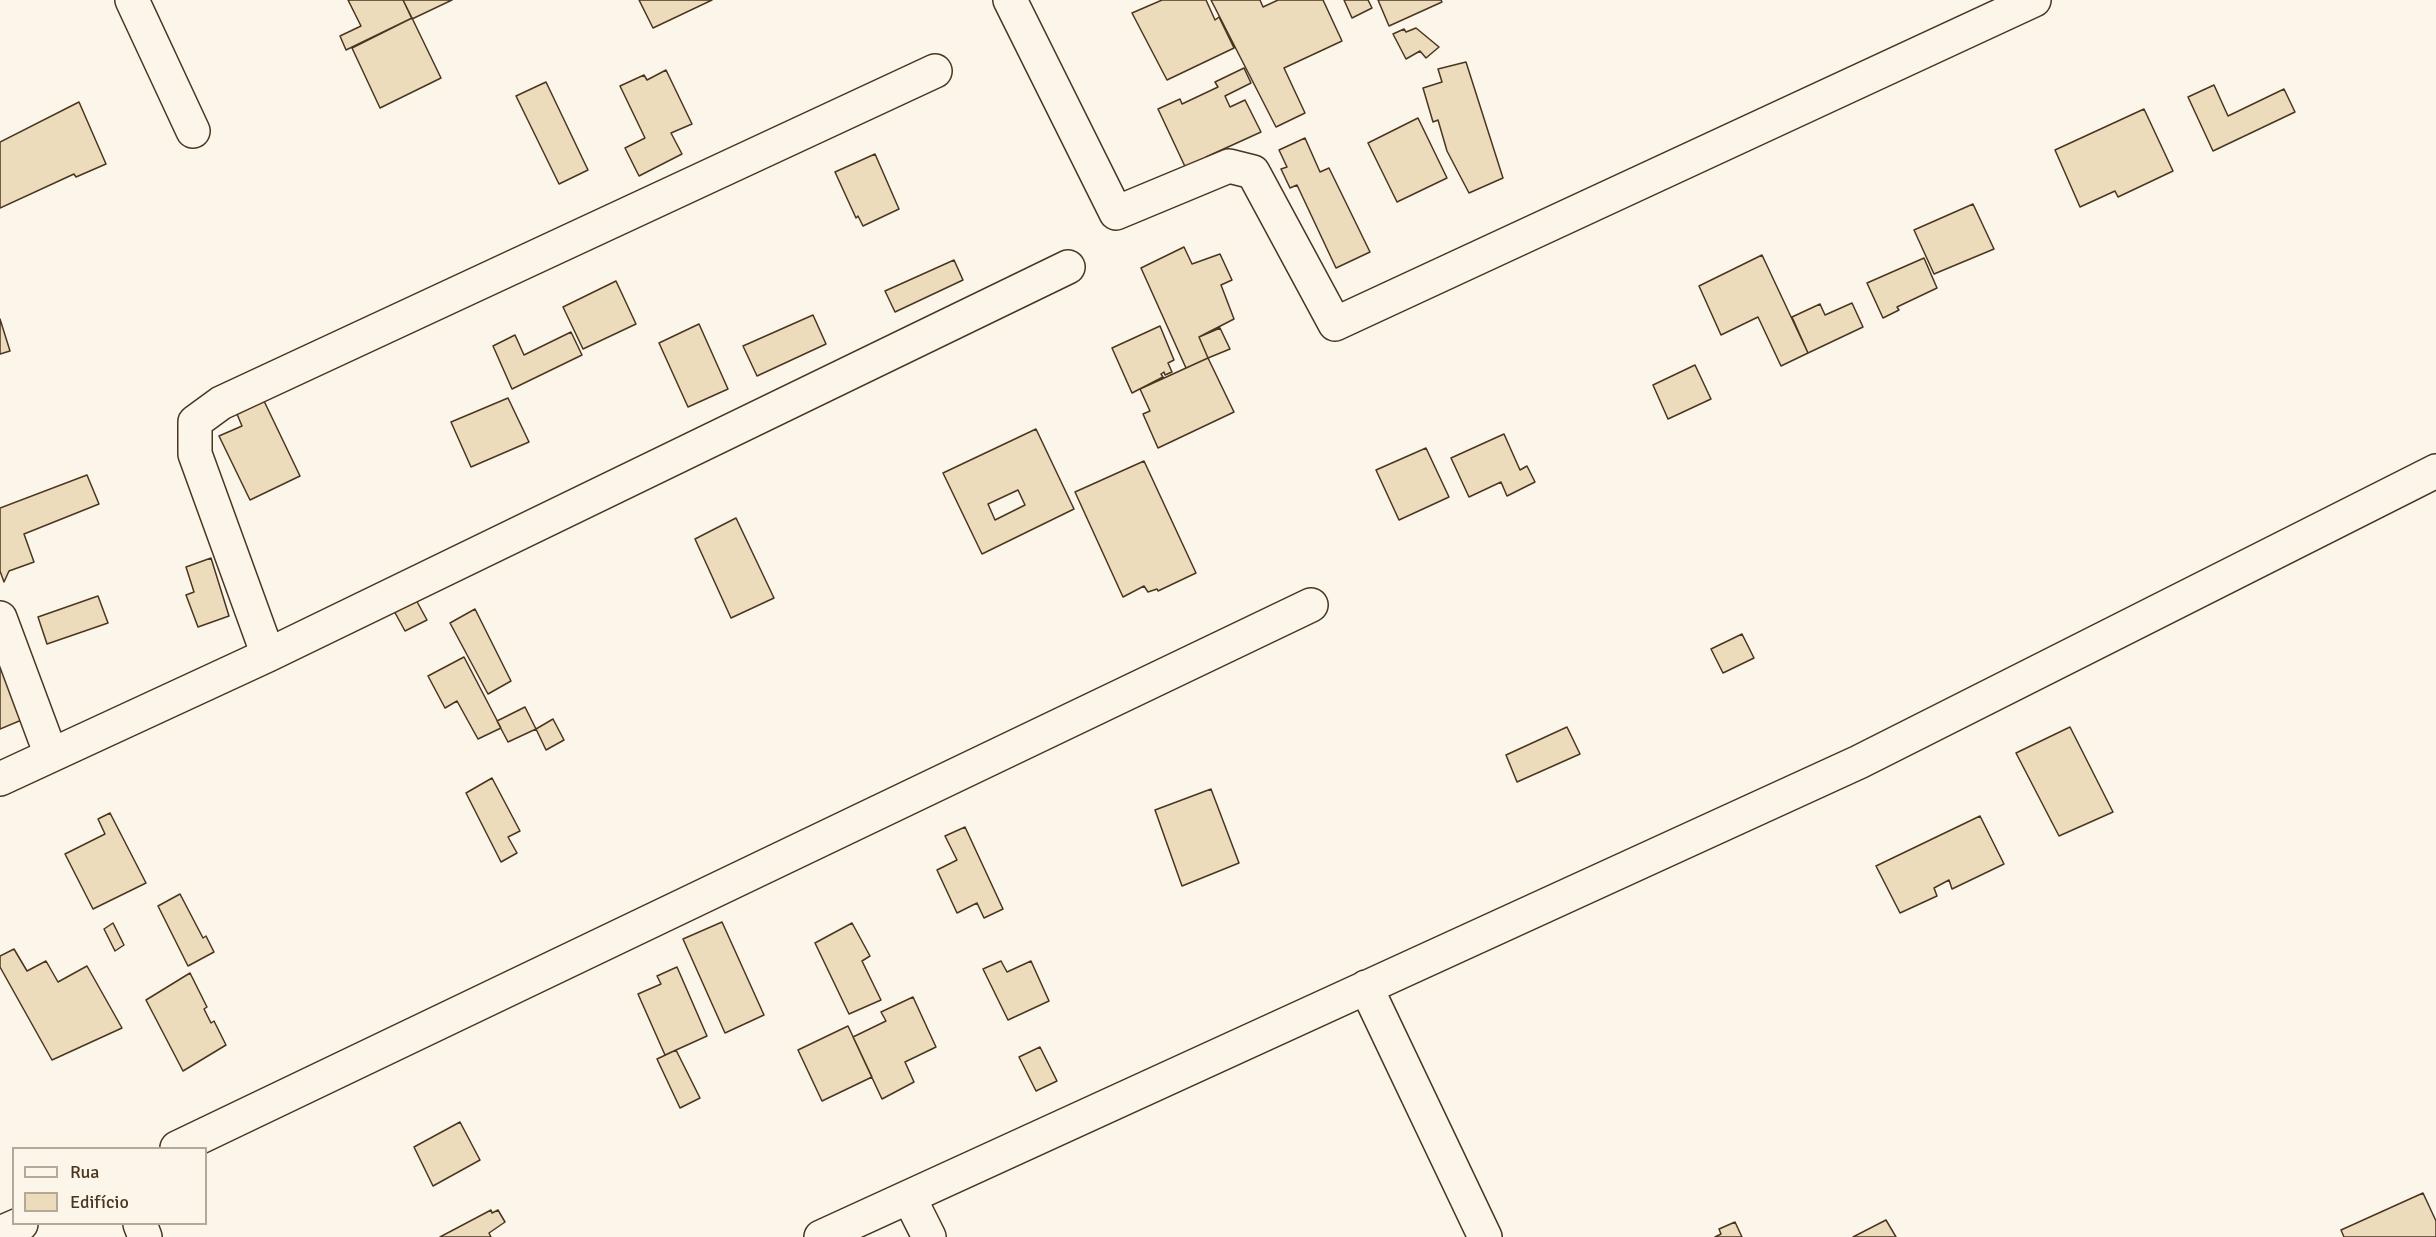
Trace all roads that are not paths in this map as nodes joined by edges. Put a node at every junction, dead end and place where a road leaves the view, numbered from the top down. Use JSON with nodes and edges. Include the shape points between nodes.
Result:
{"nodes":[{"id":1,"x":132,"y":0,"type":"edge"},
{"id":2,"x":1010,"y":0,"type":"edge"},
{"id":3,"x":2034,"y":0,"type":"edge"},
{"id":4,"x":935,"y":71,"type":"dead end"},
{"id":5,"x":193,"y":131,"type":"dead end"},
{"id":6,"x":1068,"y":267,"type":"dead end"},
{"id":7,"x":2436,"y":471,"type":"edge"},
{"id":8,"x":1311,"y":605,"type":"dead end"},
{"id":9,"x":0,"y":618,"type":"edge"},
{"id":10,"x":268,"y":654,"type":"junction"},
{"id":11,"x":51,"y":755,"type":"junction"},
{"id":12,"x":0,"y":778,"type":"edge"},
{"id":13,"x":1366,"y":987,"type":"junction"},
{"id":14,"x":181,"y":1147,"type":"edge"},
{"id":15,"x":909,"y":1197,"type":"junction"},
{"id":16,"x":19,"y":1225,"type":"edge"},
{"id":17,"x":0,"y":1233,"type":"edge"},
{"id":18,"x":821,"y":1237,"type":"edge"},
{"id":19,"x":929,"y":1237,"type":"edge"},
{"id":20,"x":1485,"y":1237,"type":"edge"}],
"edges":[{"from":1,"to":5,"type":"street"},
{"from":2,"to":3,"type":"street","via":[[1116,213],[1228,166],[1253,172],[1335,324]]},
{"from":4,"to":10,"type":"street","via":[[221,404],[195,422],[195,454]]},
{"from":6,"to":10,"type":"street"},
{"from":7,"to":13,"type":"street","via":[[1860,762]]},
{"from":8,"to":14,"type":"street"},
{"from":9,"to":11,"type":"street"},
{"from":10,"to":11,"type":"street"},
{"from":11,"to":12,"type":"street"},
{"from":13,"to":15,"type":"street"},
{"from":13,"to":20,"type":"street"},
{"from":15,"to":18,"type":"street"},
{"from":15,"to":19,"type":"street"},
{"from":16,"to":17,"type":"street"}]}
